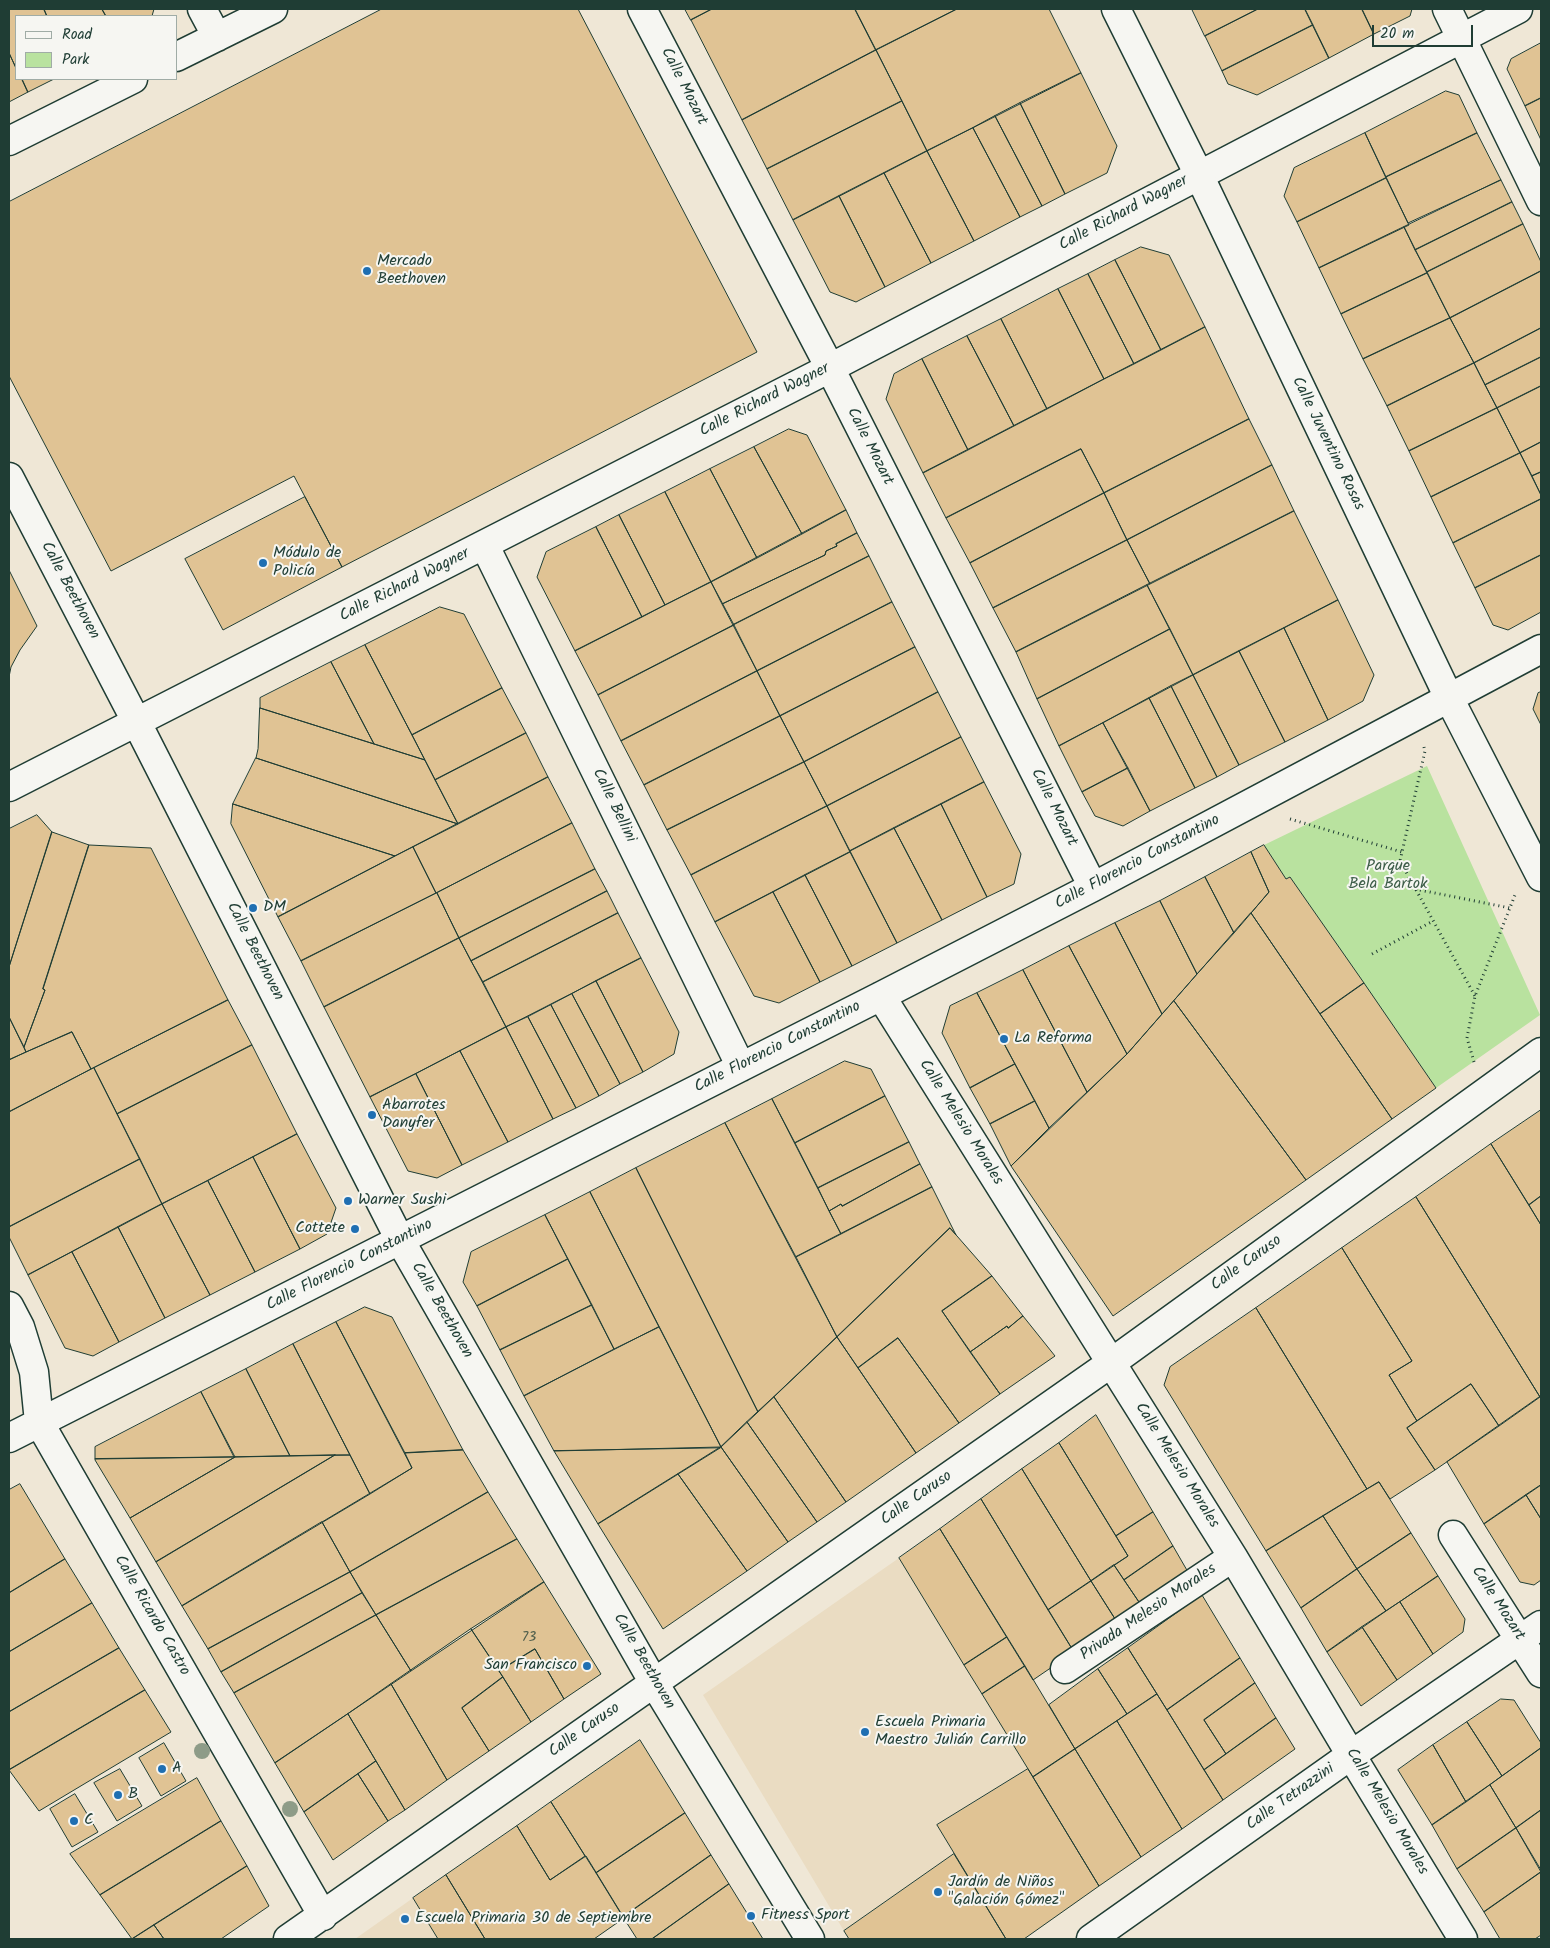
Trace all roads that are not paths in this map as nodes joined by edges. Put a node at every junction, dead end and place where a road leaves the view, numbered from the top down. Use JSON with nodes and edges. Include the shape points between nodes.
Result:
{"nodes":[{"id":1,"x":202,"y":9,"type":"edge"},
{"id":2,"x":273,"y":9,"type":"edge"},
{"id":3,"x":642,"y":9,"type":"edge"},
{"id":4,"x":1116,"y":9,"type":"edge"},
{"id":5,"x":1447,"y":9,"type":"edge"},
{"id":6,"x":1518,"y":9,"type":"edge"},
{"id":7,"x":217,"y":37,"type":"junction"},
{"id":8,"x":1461,"y":37,"type":"junction"},
{"id":9,"x":178,"y":56,"type":"edge"},
{"id":10,"x":131,"y":80,"type":"edge"},
{"id":11,"x":9,"y":141,"type":"edge"},
{"id":12,"x":1199,"y":175,"type":"junction"},
{"id":13,"x":1541,"y":201,"type":"edge"},
{"id":14,"x":830,"y":368,"type":"junction"},
{"id":15,"x":9,"y":477,"type":"edge"},
{"id":16,"x":485,"y":546,"type":"junction"},
{"id":17,"x":1541,"y":649,"type":"edge"},
{"id":18,"x":1449,"y":698,"type":"junction"},
{"id":19,"x":136,"y":721,"type":"junction"},
{"id":20,"x":9,"y":787,"type":"edge"},
{"id":21,"x":1541,"y":877,"type":"edge"},
{"id":22,"x":1093,"y":887,"type":"junction"},
{"id":23,"x":881,"y":996,"type":"junction"},
{"id":24,"x":1541,"y":1052,"type":"edge"},
{"id":25,"x":742,"y":1067,"type":"junction"},
{"id":26,"x":400,"y":1240,"type":"junction"},
{"id":27,"x":9,"y":1306,"type":"edge"},
{"id":28,"x":1111,"y":1363,"type":"junction"},
{"id":29,"x":39,"y":1422,"type":"junction"},
{"id":30,"x":9,"y":1438,"type":"edge"},
{"id":31,"x":1453,"y":1535,"type":"dead end"},
{"id":32,"x":1233,"y":1556,"type":"junction"},
{"id":33,"x":1531,"y":1632,"type":"edge"},
{"id":34,"x":1065,"y":1669,"type":"dead end"},
{"id":35,"x":1541,"y":1673,"type":"edge"},
{"id":36,"x":654,"y":1683,"type":"junction"},
{"id":37,"x":1351,"y":1755,"type":"junction"},
{"id":38,"x":323,"y":1916,"type":"junction"},
{"id":39,"x":288,"y":1939,"type":"edge"},
{"id":40,"x":810,"y":1939,"type":"edge"},
{"id":41,"x":1091,"y":1939,"type":"edge"},
{"id":42,"x":1464,"y":1939,"type":"edge"}],
"edges":[{"from":1,"to":7,"type":"street"},
{"from":2,"to":7,"type":"street"},
{"from":3,"to":14,"type":"street","name":"Calle Mozart"},
{"from":4,"to":12,"type":"street","name":"Calle Juventino Rosas"},
{"from":5,"to":8,"type":"street"},
{"from":6,"to":8,"type":"street","name":"Calle Richard Wagner"},
{"from":7,"to":9,"type":"street"},
{"from":8,"to":12,"type":"street","name":"Calle Richard Wagner"},
{"from":8,"to":13,"type":"street"},
{"from":10,"to":11,"type":"street"},
{"from":12,"to":14,"type":"street","name":"Calle Richard Wagner"},
{"from":12,"to":18,"type":"street","name":"Calle Juventino Rosas"},
{"from":14,"to":16,"type":"street","name":"Calle Richard Wagner"},
{"from":14,"to":22,"type":"street","name":"Calle Mozart"},
{"from":15,"to":19,"type":"street","name":"Calle Beethoven"},
{"from":16,"to":19,"type":"street","name":"Calle Richard Wagner"},
{"from":16,"to":25,"type":"street","name":"Calle Bellini"},
{"from":17,"to":18,"type":"street","name":"Calle Florencio Constantino"},
{"from":18,"to":21,"type":"street","name":"Calle Juventino Rosas"},
{"from":18,"to":22,"type":"street","name":"Calle Florencio Constantino"},
{"from":19,"to":20,"type":"street","name":"Calle Richard Wagner"},
{"from":19,"to":26,"type":"street","name":"Calle Beethoven"},
{"from":22,"to":23,"type":"street","name":"Calle Florencio Constantino"},
{"from":23,"to":25,"type":"street","name":"Calle Florencio Constantino"},
{"from":23,"to":28,"type":"street","name":"Calle Melesio Morales"},
{"from":24,"to":28,"type":"street","name":"Calle Caruso"},
{"from":25,"to":26,"type":"street","name":"Calle Florencio Constantino"},
{"from":26,"to":29,"type":"street","name":"Calle Florencio Constantino"},
{"from":26,"to":36,"type":"street","name":"Calle Beethoven"},
{"from":27,"to":29,"type":"street","name":"Calle Ricardo Castro","via":[[20,1327],[34,1372]]},
{"from":28,"to":32,"type":"street","name":"Calle Melesio Morales"},
{"from":28,"to":36,"type":"street","name":"Calle Caruso"},
{"from":29,"to":30,"type":"street","name":"Calle Florencio Constantino"},
{"from":29,"to":38,"type":"street","name":"Calle Ricardo Castro"},
{"from":31,"to":33,"type":"street","name":"Calle Mozart"},
{"from":32,"to":34,"type":"street","name":"Privada Melesio Morales"},
{"from":32,"to":37,"type":"street","name":"Calle Melesio Morales"},
{"from":33,"to":35,"type":"street","name":"Calle Mozart"},
{"from":33,"to":37,"type":"street","name":"Calle Tetrazzini"},
{"from":36,"to":38,"type":"street","name":"Calle Caruso"},
{"from":36,"to":40,"type":"street","name":"Calle Beethoven"},
{"from":37,"to":41,"type":"street","name":"Calle Tetrazzini"},
{"from":37,"to":42,"type":"street","name":"Calle Melesio Morales"},
{"from":38,"to":39,"type":"street","name":"Calle Caruso"}]}
